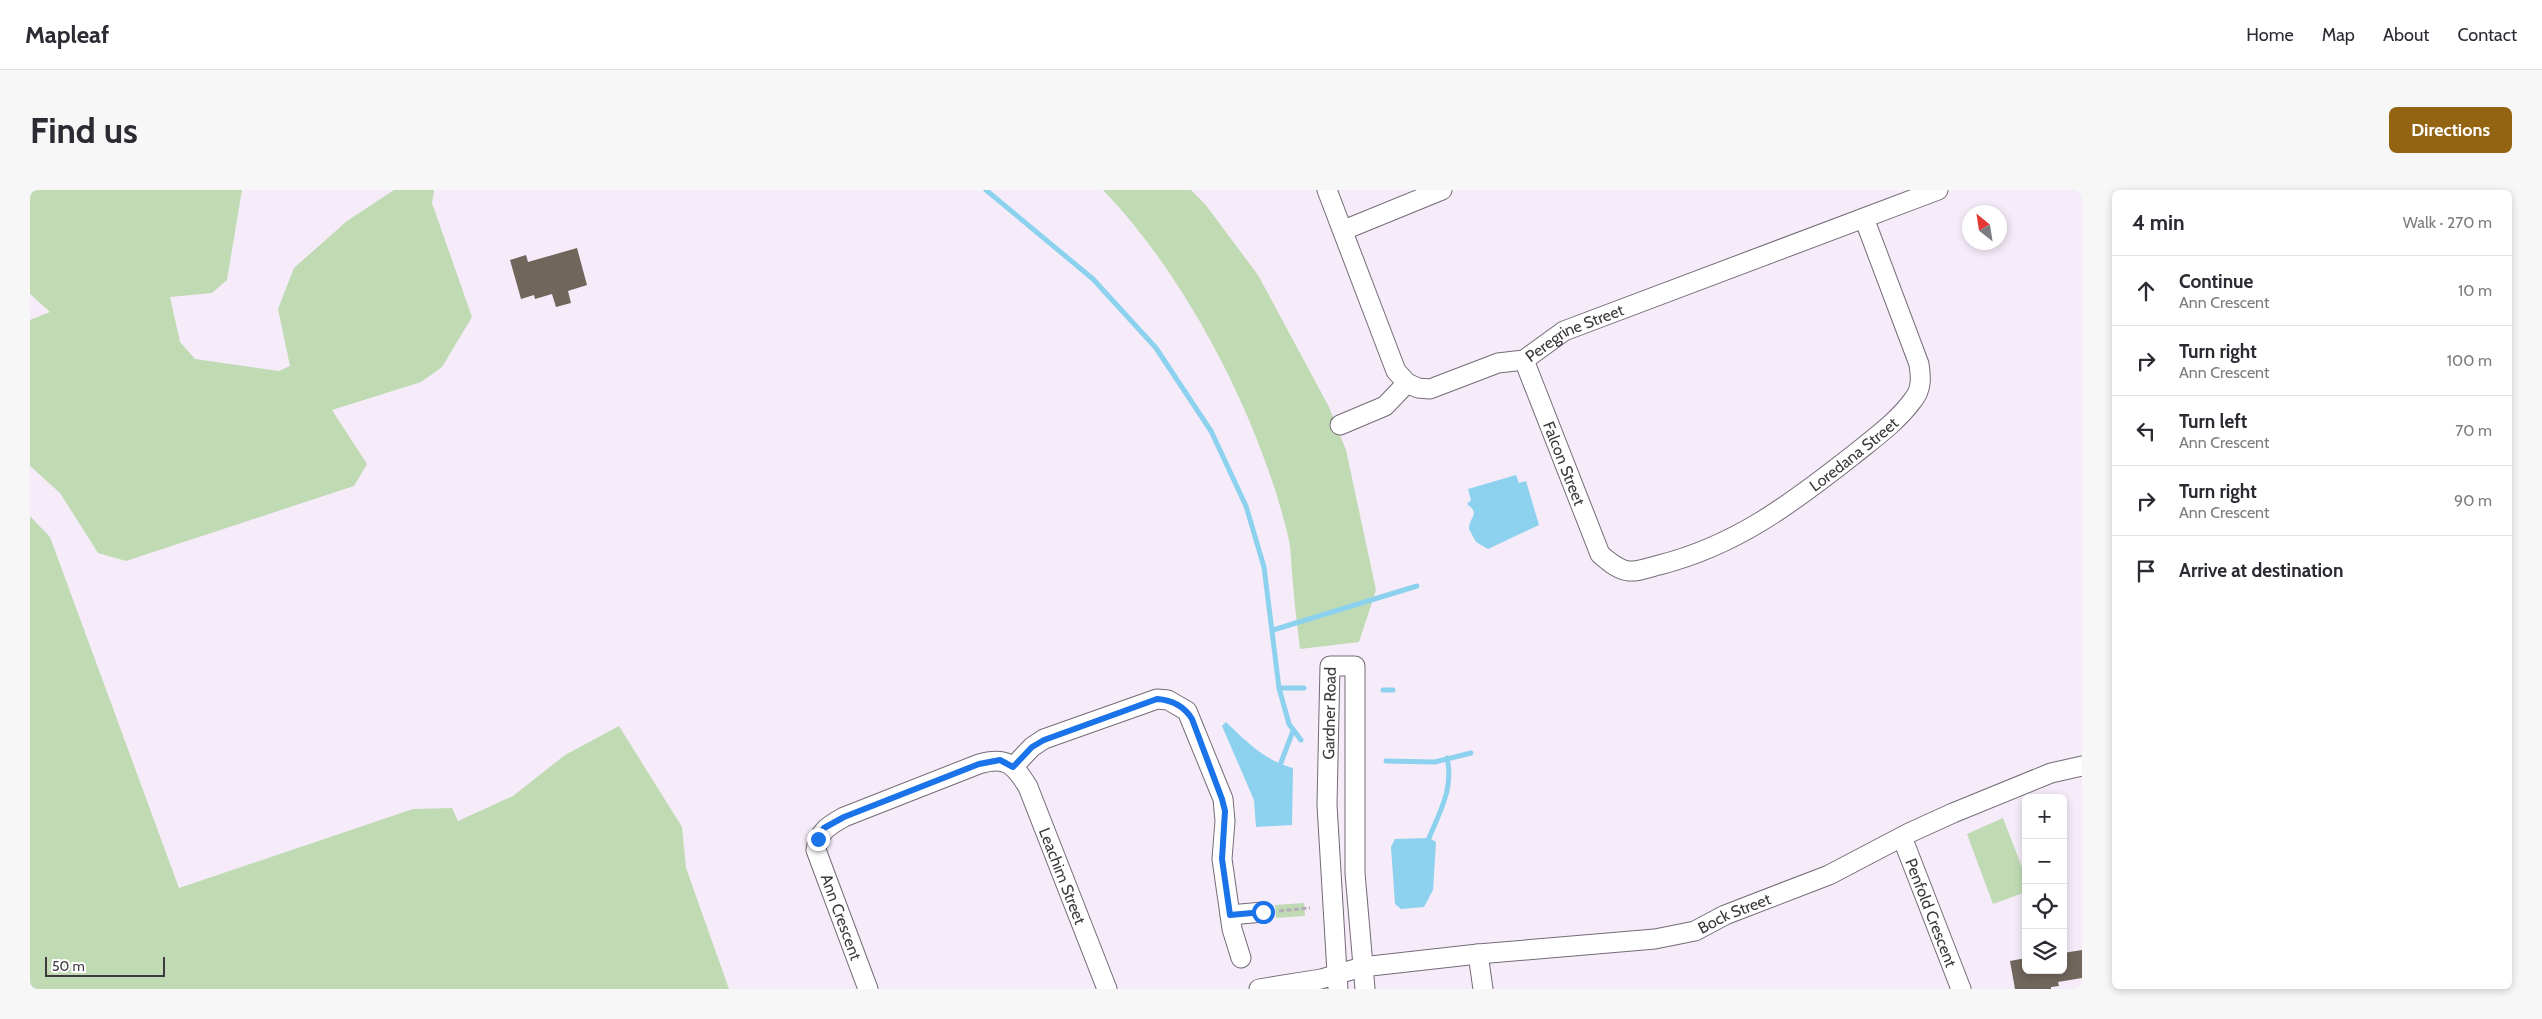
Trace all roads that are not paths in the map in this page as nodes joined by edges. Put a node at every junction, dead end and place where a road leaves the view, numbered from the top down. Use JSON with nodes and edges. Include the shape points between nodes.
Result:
{"nodes":[{"id":1,"x":1327,"y":190,"type":"edge"},
{"id":2,"x":1442,"y":190,"type":"edge"},
{"id":3,"x":1938,"y":190,"type":"edge"},
{"id":4,"x":1864,"y":218,"type":"junction"},
{"id":5,"x":1344,"y":230,"type":"junction"},
{"id":6,"x":1524,"y":360,"type":"junction"},
{"id":7,"x":1407,"y":383,"type":"junction"},
{"id":8,"x":1340,"y":425,"type":"dead end"},
{"id":9,"x":1612,"y":564,"type":"joint"},
{"id":10,"x":2082,"y":766,"type":"edge"},
{"id":11,"x":1013,"y":767,"type":"junction"},
{"id":12,"x":1902,"y":837,"type":"junction"},
{"id":13,"x":1263,"y":912,"type":"road end"},
{"id":14,"x":1230,"y":915,"type":"junction"},
{"id":15,"x":1478,"y":954,"type":"junction"},
{"id":16,"x":1241,"y":958,"type":"dead end"},
{"id":17,"x":1362,"y":967,"type":"junction"},
{"id":18,"x":1337,"y":982,"type":"edge"},
{"id":19,"x":868,"y":989,"type":"edge"},
{"id":20,"x":1107,"y":989,"type":"edge"},
{"id":21,"x":1258,"y":989,"type":"edge"},
{"id":22,"x":1365,"y":989,"type":"edge"},
{"id":23,"x":1483,"y":989,"type":"edge"},
{"id":24,"x":1961,"y":989,"type":"edge"}],
"edges":[{"from":1,"to":5,"type":"street"},
{"from":2,"to":5,"type":"street"},
{"from":3,"to":4,"type":"street","name":"Peregrine Street"},
{"from":4,"to":6,"type":"street","name":"Peregrine Street","via":[[1564,331]]},
{"from":4,"to":9,"type":"street","name":"Loredana Street","via":[[1919,364],[1922,382],[1914,399],[1885,430],[1808,491],[1748,531],[1700,554],[1650,567],[1629,571]]},
{"from":5,"to":7,"type":"street","via":[[1396,371]]},
{"from":6,"to":7,"type":"street","name":"Peregrine Street","via":[[1498,363],[1430,389]]},
{"from":6,"to":9,"type":"street","name":"Falcon Street","via":[[1600,554]]},
{"from":7,"to":8,"type":"street","via":[[1384,406]]},
{"from":10,"to":12,"type":"street","name":"Bock Street","via":[[2051,773]]},
{"from":11,"to":14,"type":"street","via":[[1032,747],[1044,740],[1157,699],[1179,704],[1192,719],[1222,799],[1225,821],[1222,859]]},
{"from":11,"to":19,"type":"street","name":"Ann Crescent","via":[[1000,760],[979,764],[844,817],[824,828],[816,850]]},
{"from":11,"to":20,"type":"street","name":"Leachim Street","via":[[1028,787]]},
{"from":12,"to":15,"type":"street","name":"Bock Street","via":[[1829,875],[1725,915],[1694,931],[1655,939]]},
{"from":12,"to":24,"type":"street","name":"Penfold Crescent"},
{"from":13,"to":14,"type":"street"},
{"from":14,"to":16,"type":"street"},
{"from":15,"to":17,"type":"street","name":"Bock Street"},
{"from":15,"to":23,"type":"street"},
{"from":17,"to":18,"type":"street","name":"Bock Street"},
{"from":17,"to":18,"type":"street","name":"Gardner Road","via":[[1355,873],[1355,666],[1330,666],[1327,805]]},
{"from":17,"to":22,"type":"street","name":"Gardner Road"},
{"from":18,"to":21,"type":"street","name":"Bock Street"}]}
